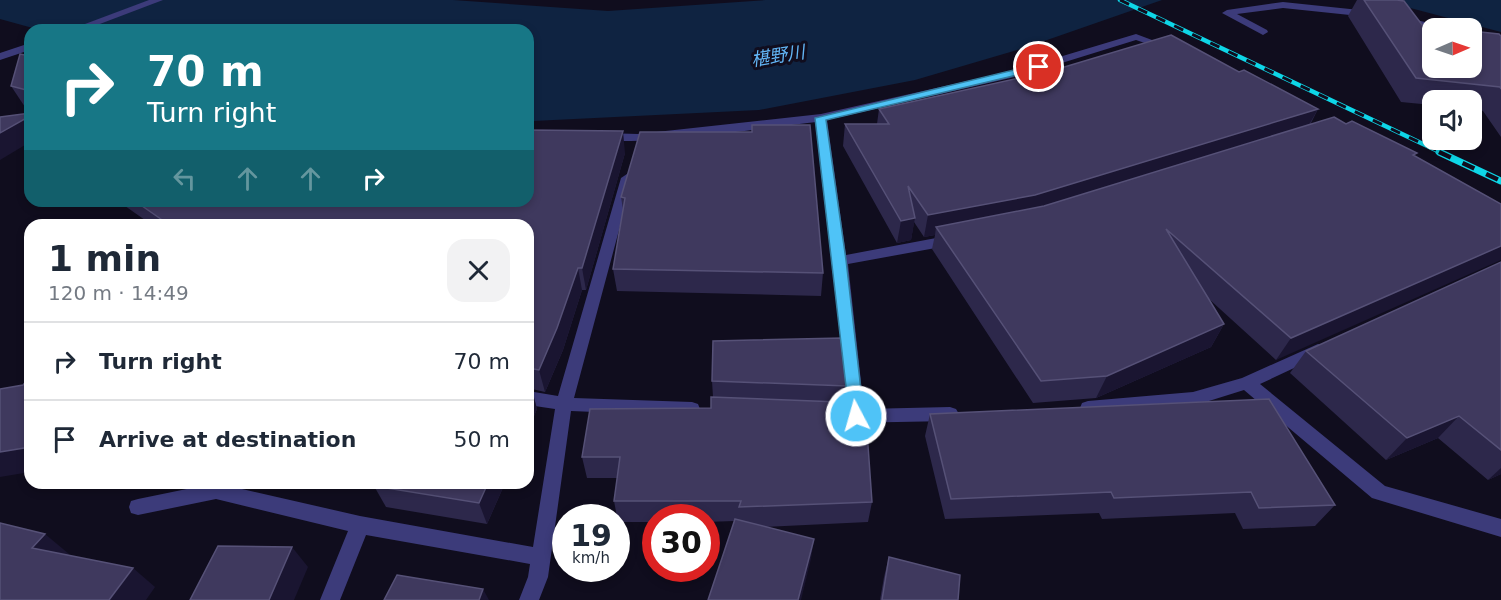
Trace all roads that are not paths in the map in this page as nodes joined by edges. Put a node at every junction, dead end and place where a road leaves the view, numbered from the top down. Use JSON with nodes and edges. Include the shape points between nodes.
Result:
{"nodes":[{"id":1,"x":158,"y":0,"type":"edge"},
{"id":2,"x":1375,"y":16,"type":"edge"},
{"id":3,"x":91,"y":24,"type":"edge"},
{"id":4,"x":1422,"y":24,"type":"edge"},
{"id":5,"x":1263,"y":32,"type":"dead end"},
{"id":6,"x":1421,"y":38,"type":"edge"},
{"id":7,"x":24,"y":48,"type":"edge"},
{"id":8,"x":1178,"y":53,"type":"edge"},
{"id":9,"x":0,"y":57,"type":"edge"},
{"id":10,"x":821,"y":118,"type":"junction"},
{"id":11,"x":594,"y":137,"type":"edge"},
{"id":12,"x":635,"y":150,"type":"junction"},
{"id":13,"x":962,"y":238,"type":"edge"},
{"id":14,"x":840,"y":260,"type":"junction"},
{"id":15,"x":1332,"y":344,"type":"edge"},
{"id":16,"x":1247,"y":382,"type":"junction"},
{"id":17,"x":534,"y":399,"type":"edge"},
{"id":18,"x":564,"y":404,"type":"junction"},
{"id":19,"x":1069,"y":409,"type":"edge"},
{"id":20,"x":704,"y":410,"type":"edge"},
{"id":21,"x":963,"y":414,"type":"edge"},
{"id":22,"x":832,"y":415,"type":"edge"},
{"id":23,"x":856,"y":416,"type":"junction"},
{"id":24,"x":138,"y":507,"type":"dead end"},
{"id":25,"x":360,"y":525,"type":"junction"},
{"id":26,"x":1501,"y":528,"type":"edge"},
{"id":27,"x":541,"y":557,"type":"junction"},
{"id":28,"x":330,"y":600,"type":"edge"},
{"id":29,"x":529,"y":600,"type":"edge"}],
"edges":[{"from":1,"to":3,"type":"street"},
{"from":2,"to":5,"type":"street","via":[[1283,5],[1227,13]]},
{"from":4,"to":6,"type":"street","via":[[1411,22]]},
{"from":7,"to":9,"type":"street"},
{"from":8,"to":10,"type":"street","via":[[1158,42],[1136,37],[1019,73]]},
{"from":10,"to":12,"type":"street"},
{"from":10,"to":14,"type":"street"},
{"from":11,"to":12,"type":"street"},
{"from":12,"to":18,"type":"street"},
{"from":13,"to":14,"type":"street","via":[[860,260]]},
{"from":14,"to":23,"type":"street"},
{"from":15,"to":16,"type":"street"},
{"from":16,"to":19,"type":"street","via":[[1193,399]]},
{"from":16,"to":26,"type":"street","via":[[1379,492]]},
{"from":17,"to":18,"type":"street"},
{"from":18,"to":20,"type":"street"},
{"from":18,"to":27,"type":"street"},
{"from":21,"to":23,"type":"street"},
{"from":22,"to":23,"type":"street"},
{"from":24,"to":25,"type":"street","via":[[216,491]]},
{"from":25,"to":27,"type":"street"},
{"from":25,"to":28,"type":"street"},
{"from":27,"to":29,"type":"street"}]}
